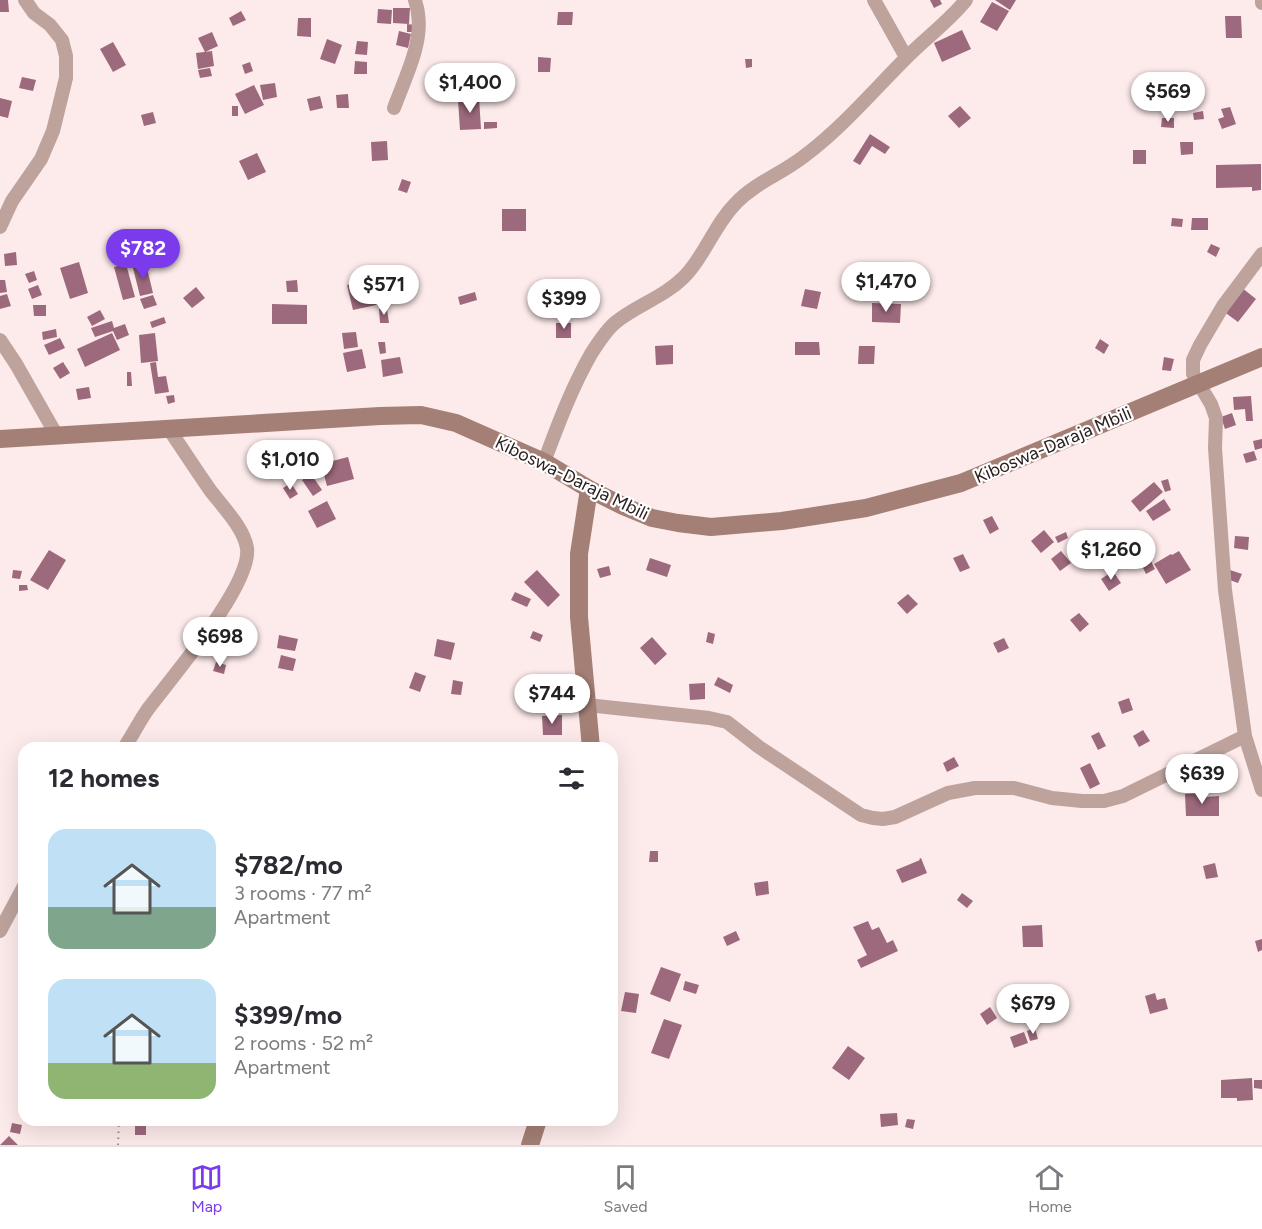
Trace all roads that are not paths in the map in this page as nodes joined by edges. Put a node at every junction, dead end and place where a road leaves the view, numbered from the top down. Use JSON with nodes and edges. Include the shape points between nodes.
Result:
{"nodes":[{"id":1,"x":25,"y":0,"type":"edge"},
{"id":2,"x":415,"y":0,"type":"edge"},
{"id":3,"x":874,"y":0,"type":"edge"},
{"id":4,"x":966,"y":0,"type":"edge"},
{"id":5,"x":906,"y":57,"type":"junction"},
{"id":6,"x":394,"y":108,"type":"dead end"},
{"id":7,"x":0,"y":227,"type":"edge"},
{"id":8,"x":1262,"y":254,"type":"edge"},
{"id":9,"x":0,"y":340,"type":"edge"},
{"id":10,"x":1262,"y":357,"type":"edge"},
{"id":11,"x":1199,"y":384,"type":"junction"},
{"id":12,"x":169,"y":429,"type":"junction"},
{"id":13,"x":57,"y":436,"type":"junction"},
{"id":14,"x":0,"y":439,"type":"edge"},
{"id":15,"x":544,"y":462,"type":"junction"},
{"id":16,"x":589,"y":489,"type":"junction"},
{"id":17,"x":587,"y":705,"type":"junction"},
{"id":18,"x":1245,"y":736,"type":"junction"},
{"id":19,"x":128,"y":742,"type":"edge"},
{"id":20,"x":590,"y":742,"type":"edge"},
{"id":21,"x":1262,"y":790,"type":"edge"},
{"id":22,"x":18,"y":897,"type":"edge"},
{"id":23,"x":0,"y":931,"type":"edge"},
{"id":24,"x":536,"y":1126,"type":"edge"},
{"id":25,"x":530,"y":1145,"type":"edge"}],
"edges":[{"from":1,"to":7,"type":"street","via":[[62,40],[66,78],[42,159],[12,201]]},
{"from":2,"to":6,"type":"street","via":[[415,50]]},
{"from":3,"to":5,"type":"street"},
{"from":4,"to":5,"type":"street"},
{"from":5,"to":15,"type":"street","via":[[840,126],[801,159],[756,186],[735,204],[683,278],[613,324],[571,390]]},
{"from":8,"to":11,"type":"street","via":[[1200,345],[1193,360],[1193,374]]},
{"from":9,"to":13,"type":"street"},
{"from":10,"to":11,"type":"main road","name":"Kiboswa-Daraja Mbili"},
{"from":11,"to":16,"type":"main road","name":"Kiboswa-Daraja Mbili","via":[[962,483],[866,508],[711,527],[652,518]]},
{"from":11,"to":18,"type":"street","via":[[1216,418],[1215,457],[1225,590]]},
{"from":12,"to":13,"type":"main road","name":"Kiboswa-Daraja Mbili"},
{"from":12,"to":15,"type":"main road","name":"Kiboswa-Daraja Mbili","via":[[421,415],[456,423]]},
{"from":12,"to":19,"type":"street","via":[[242,532],[247,548],[245,565],[213,624]]},
{"from":13,"to":14,"type":"main road","name":"Kiboswa-Daraja Mbili"},
{"from":15,"to":16,"type":"main road","name":"Kiboswa-Daraja Mbili"},
{"from":16,"to":17,"type":"main road","via":[[579,554],[579,617]]},
{"from":17,"to":18,"type":"street","via":[[727,722],[861,814],[883,819],[948,793],[975,788],[1014,788],[1052,798],[1104,801],[1123,796]]},
{"from":17,"to":20,"type":"main road"},
{"from":18,"to":21,"type":"street"},
{"from":22,"to":23,"type":"street"},
{"from":24,"to":25,"type":"main road"}]}
